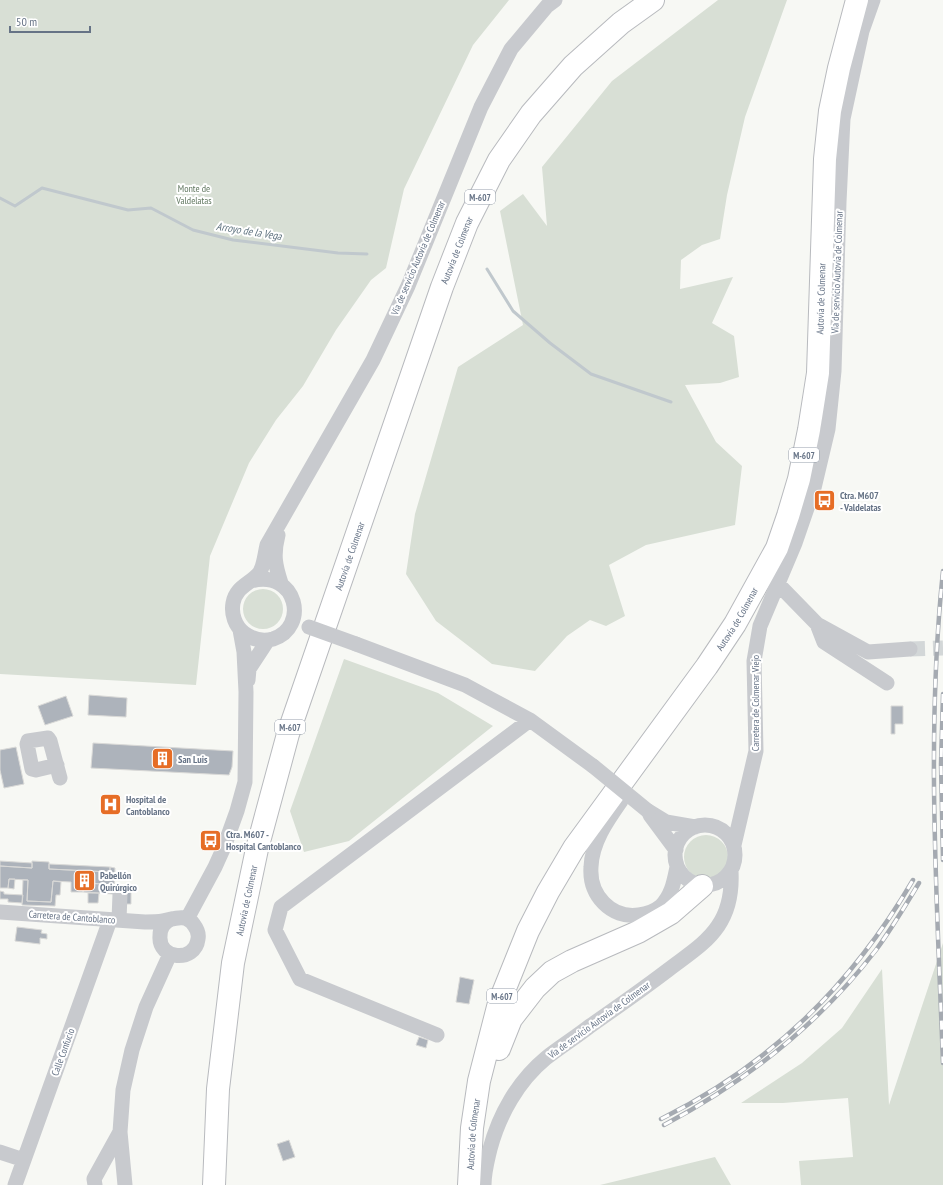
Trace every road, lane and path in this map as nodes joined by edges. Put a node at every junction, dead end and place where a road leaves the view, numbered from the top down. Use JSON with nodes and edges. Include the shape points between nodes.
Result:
{"nodes":[{"id":1,"x":555,"y":0,"type":"edge"},
{"id":2,"x":653,"y":0,"type":"edge"},
{"id":3,"x":857,"y":0,"type":"edge"},
{"id":4,"x":872,"y":0,"type":"edge"},
{"id":5,"x":282,"y":519,"type":"junction"},
{"id":6,"x":795,"y":543,"type":"joint"},
{"id":7,"x":251,"y":581,"type":"junction"},
{"id":8,"x":281,"y":583,"type":"junction"},
{"id":9,"x":778,"y":584,"type":"junction"},
{"id":10,"x":294,"y":611,"type":"junction"},
{"id":11,"x":817,"y":624,"type":"junction"},
{"id":12,"x":309,"y":627,"type":"junction"},
{"id":13,"x":288,"y":628,"type":"junction"},
{"id":14,"x":240,"y":630,"type":"junction"},
{"id":15,"x":268,"y":640,"type":"junction"},
{"id":16,"x":910,"y":649,"type":"tunnel mouth"},
{"id":17,"x":886,"y":683,"type":"dead end"},
{"id":18,"x":246,"y":692,"type":"junction"},
{"id":19,"x":530,"y":720,"type":"junction"},
{"id":20,"x":647,"y":749,"type":"junction"},
{"id":21,"x":648,"y":811,"type":"junction"},
{"id":22,"x":695,"y":827,"type":"junction"},
{"id":23,"x":734,"y":845,"type":"junction"},
{"id":24,"x":676,"y":850,"type":"junction"},
{"id":25,"x":677,"y":867,"type":"junction"},
{"id":26,"x":731,"y":871,"type":"junction"},
{"id":27,"x":702,"y":886,"type":"junction"},
{"id":28,"x":120,"y":894,"type":"dead end"},
{"id":29,"x":0,"y":912,"type":"edge"},
{"id":30,"x":171,"y":919,"type":"junction"},
{"id":31,"x":187,"y":919,"type":"junction"},
{"id":32,"x":114,"y":920,"type":"junction"},
{"id":33,"x":145,"y":922,"type":"junction"},
{"id":34,"x":160,"y":935,"type":"junction"},
{"id":35,"x":170,"y":954,"type":"junction"},
{"id":36,"x":436,"y":1035,"type":"dead end"},
{"id":37,"x":120,"y":1132,"type":"junction"},
{"id":38,"x":0,"y":1152,"type":"edge"},
{"id":39,"x":470,"y":1158,"type":"junction"},
{"id":40,"x":24,"y":1160,"type":"junction"},
{"id":41,"x":16,"y":1185,"type":"edge"},
{"id":42,"x":96,"y":1185,"type":"edge"},
{"id":43,"x":125,"y":1185,"type":"edge"},
{"id":44,"x":214,"y":1185,"type":"edge"},
{"id":45,"x":469,"y":1185,"type":"edge"},
{"id":46,"x":484,"y":1185,"type":"edge"}],
"edges":[{"from":1,"to":5,"type":"street","name":"Vía de servicio Autovía de Colmenar","via":[[512,49],[478,114],[408,286],[376,353]]},
{"from":2,"to":44,"type":"highway","name":"Autovía de Colmenar","number":"M-607","via":[[621,23],[573,66],[531,114],[499,160],[470,216],[442,287],[288,734],[257,849],[232,971],[218,1088]]},
{"from":3,"to":20,"type":"highway","name":"Autovía de Colmenar","number":"M-607","via":[[830,111],[825,159],[818,373],[799,478],[777,548],[707,666]]},
{"from":4,"to":6,"type":"street","name":"Vía de servicio Autovía de Colmenar","via":[[862,31],[843,119],[834,371],[828,429],[814,488]]},
{"from":5,"to":7,"type":"street","name":"Vía de servicio Autovía de Colmenar","via":[[267,546],[260,571]]},
{"from":5,"to":8,"type":"street","via":[[275,564]]},
{"from":6,"to":9,"type":"street","name":"Carretera de Colmenar Viejo"},
{"from":7,"to":8,"type":"street","via":[[261,578]]},
{"from":7,"to":14,"type":"street","via":[[236,593],[233,603],[232,612]]},
{"from":8,"to":10,"type":"street","via":[[293,600]]},
{"from":9,"to":11,"type":"street"},
{"from":9,"to":23,"type":"street","name":"Carretera de Colmenar Viejo","via":[[760,626],[754,660],[756,751]]},
{"from":10,"to":12,"type":"street"},
{"from":10,"to":13,"type":"street","via":[[293,620]]},
{"from":11,"to":16,"type":"street","via":[[868,652]]},
{"from":11,"to":17,"type":"street","via":[[824,642]]},
{"from":12,"to":13,"type":"street"},
{"from":12,"to":19,"type":"street","bridge":true,"via":[[465,685]]},
{"from":13,"to":15,"type":"street","via":[[276,638]]},
{"from":14,"to":15,"type":"street","via":[[249,637]]},
{"from":14,"to":18,"type":"street"},
{"from":15,"to":18,"type":"street","via":[[249,669]]},
{"from":18,"to":31,"type":"street","via":[[245,782],[224,847]]},
{"from":19,"to":21,"type":"street","bridge":true,"via":[[593,766]]},
{"from":19,"to":36,"type":"street","via":[[281,907],[275,930],[300,979]]},
{"from":20,"to":25,"type":"street","via":[[633,785],[603,828],[591,866],[593,886],[605,905],[616,912],[625,915],[653,912],[667,899]]},
{"from":20,"to":39,"type":"highway","name":"Autovía de Colmenar","number":"M-607","via":[[574,848],[528,931],[499,1003],[479,1081]]},
{"from":21,"to":22,"type":"street","via":[[666,822]]},
{"from":21,"to":24,"type":"street"},
{"from":22,"to":23,"type":"street","via":[[704,824],[716,826],[725,832]]},
{"from":22,"to":24,"type":"street","via":[[679,840]]},
{"from":23,"to":26,"type":"street"},
{"from":24,"to":25,"type":"street"},
{"from":25,"to":27,"type":"street","via":[[692,883]]},
{"from":26,"to":27,"type":"street","via":[[719,882]]},
{"from":26,"to":46,"type":"street","name":"Vía de servicio Autovía de Colmenar","via":[[732,891],[719,925],[712,935],[659,977],[546,1058],[525,1080],[509,1101],[494,1134],[484,1173]]},
{"from":27,"to":39,"type":"highway","via":[[670,913],[638,932],[552,972],[535,988],[511,1020],[499,1046],[484,1123]]},
{"from":28,"to":32,"type":"street","name":"Calle Confucio"},
{"from":29,"to":32,"type":"street","name":"Carretera de Cantoblanco"},
{"from":30,"to":31,"type":"street"},
{"from":30,"to":33,"type":"street","name":"Carretera de Cantoblanco"},
{"from":30,"to":34,"type":"street","via":[[164,924]]},
{"from":31,"to":35,"type":"street","via":[[197,930],[196,947],[181,956]]},
{"from":32,"to":33,"type":"street","name":"Carretera de Cantoblanco"},
{"from":32,"to":40,"type":"street","name":"Calle Confucio"},
{"from":33,"to":34,"type":"street","via":[[154,927]]},
{"from":34,"to":35,"type":"street","via":[[163,948]]},
{"from":35,"to":37,"type":"street","via":[[146,1007],[132,1050],[123,1090]]},
{"from":37,"to":42,"type":"street","via":[[94,1179]]},
{"from":37,"to":43,"type":"street"},
{"from":38,"to":40,"type":"street"},
{"from":39,"to":45,"type":"highway","name":"Autovía de Colmenar","number":"M-607"},
{"from":40,"to":41,"type":"street","name":"Calle Confucio"}]}
